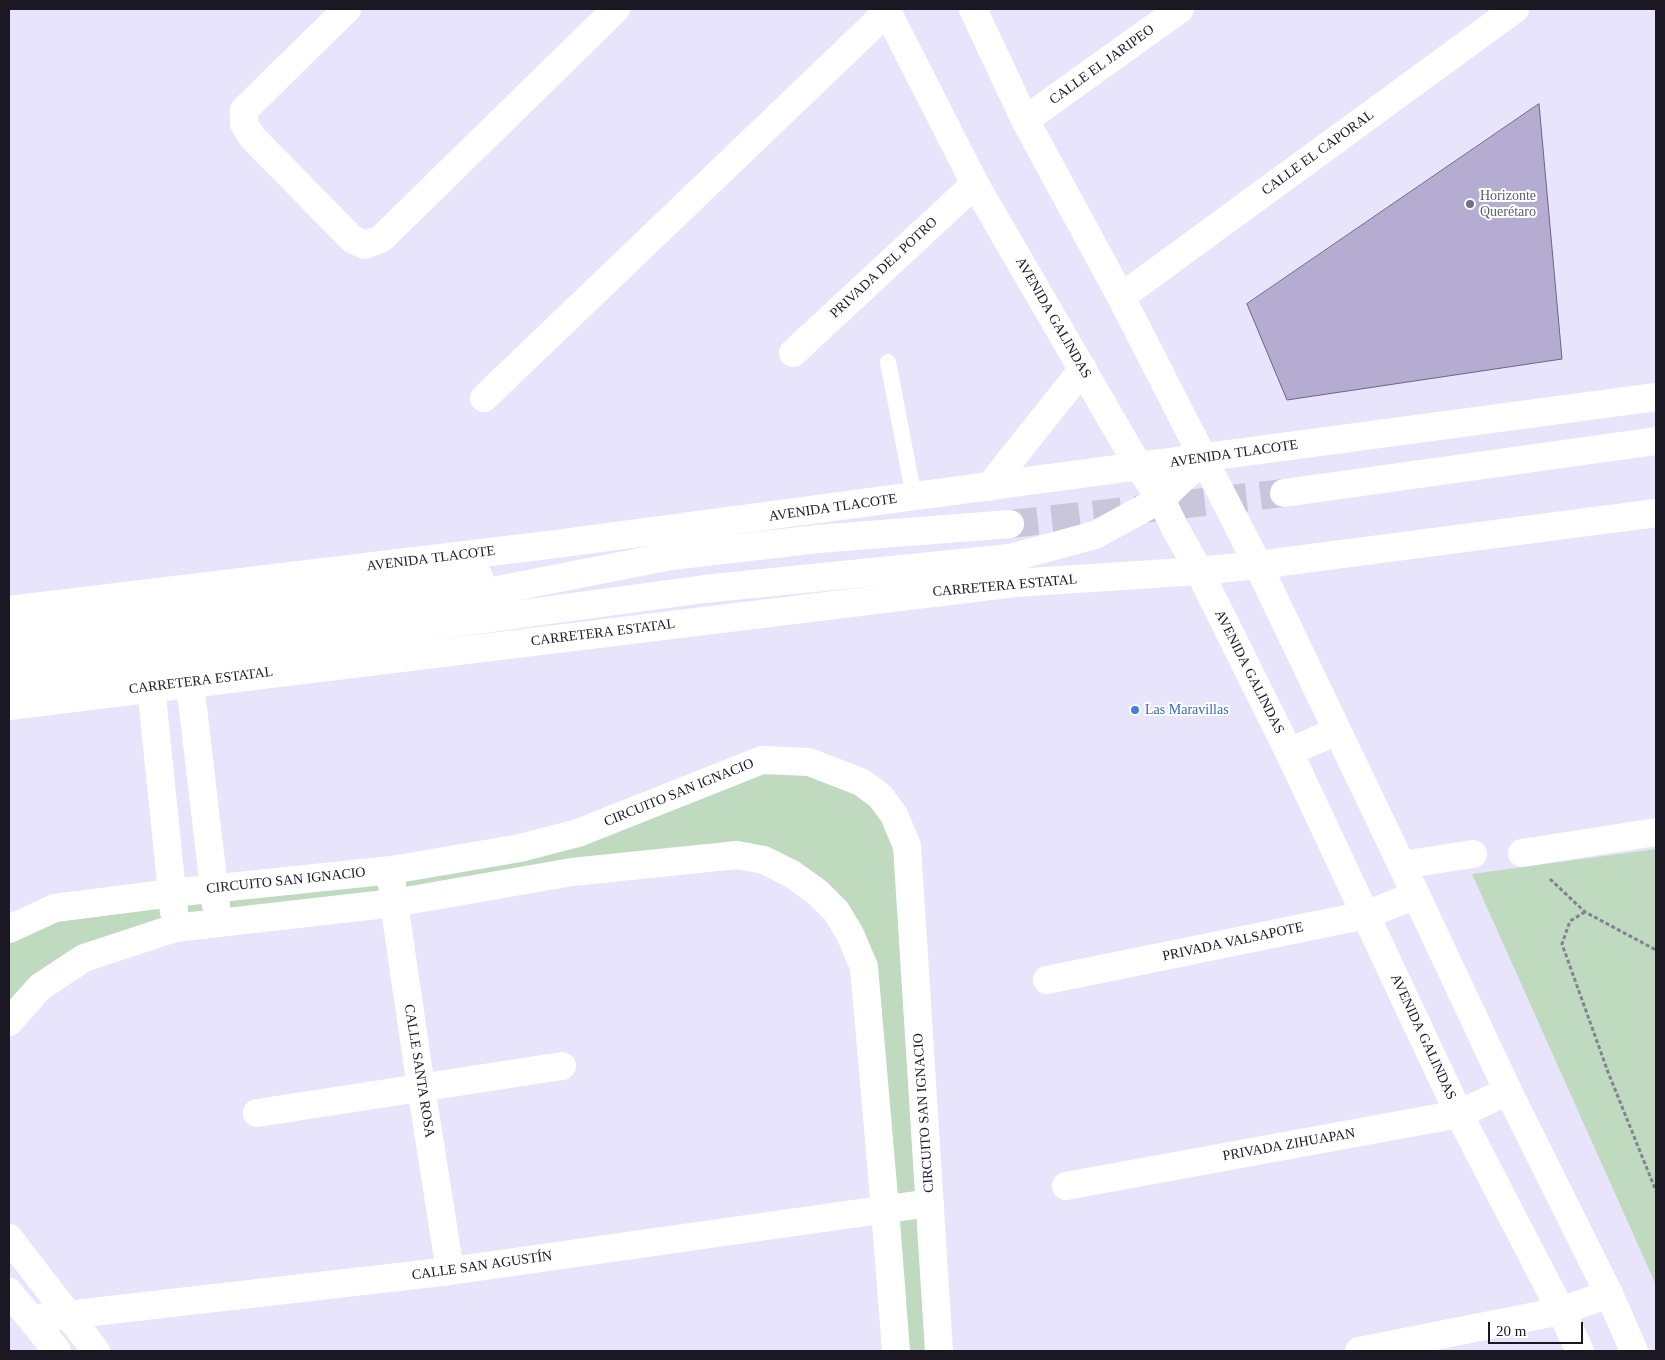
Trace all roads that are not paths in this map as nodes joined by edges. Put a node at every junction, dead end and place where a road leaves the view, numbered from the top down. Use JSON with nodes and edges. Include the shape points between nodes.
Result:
{"nodes":[{"id":1,"x":347,"y":9,"type":"edge"},
{"id":2,"x":616,"y":9,"type":"edge"},
{"id":3,"x":973,"y":9,"type":"edge"},
{"id":4,"x":1180,"y":9,"type":"edge"},
{"id":5,"x":1515,"y":9,"type":"edge"},
{"id":6,"x":887,"y":10,"type":"edge"},
{"id":7,"x":1025,"y":120,"type":"junction"},
{"id":8,"x":976,"y":184,"type":"junction"},
{"id":9,"x":1121,"y":297,"type":"junction"},
{"id":10,"x":793,"y":353,"type":"dead end"},
{"id":11,"x":888,"y":362,"type":"dead end"},
{"id":12,"x":1083,"y":369,"type":"junction"},
{"id":13,"x":1656,"y":397,"type":"edge"},
{"id":14,"x":484,"y":398,"type":"dead end"},
{"id":15,"x":1656,"y":441,"type":"edge"},
{"id":16,"x":1204,"y":458,"type":"junction"},
{"id":17,"x":1139,"y":467,"type":"junction"},
{"id":18,"x":989,"y":487,"type":"junction"},
{"id":19,"x":1284,"y":493,"type":"tunnel mouth"},
{"id":20,"x":914,"y":497,"type":"junction"},
{"id":21,"x":1161,"y":499,"type":"junction"},
{"id":22,"x":1656,"y":513,"type":"edge"},
{"id":23,"x":1010,"y":524,"type":"tunnel mouth"},
{"id":24,"x":671,"y":556,"type":"junction"},
{"id":25,"x":1258,"y":565,"type":"junction"},
{"id":26,"x":1198,"y":571,"type":"junction"},
{"id":27,"x":9,"y":610,"type":"edge"},
{"id":28,"x":9,"y":636,"type":"edge"},
{"id":29,"x":9,"y":658,"type":"edge"},
{"id":30,"x":190,"y":682,"type":"junction"},
{"id":31,"x":9,"y":684,"type":"edge"},
{"id":32,"x":151,"y":687,"type":"junction"},
{"id":33,"x":9,"y":706,"type":"edge"},
{"id":34,"x":1337,"y":730,"type":"junction"},
{"id":35,"x":1290,"y":752,"type":"junction"},
{"id":36,"x":1656,"y":832,"type":"edge"},
{"id":37,"x":1522,"y":853,"type":"road end"},
{"id":38,"x":1473,"y":854,"type":"dead end"},
{"id":39,"x":1402,"y":864,"type":"junction"},
{"id":40,"x":392,"y":870,"type":"junction"},
{"id":41,"x":214,"y":888,"type":"junction"},
{"id":42,"x":172,"y":893,"type":"junction"},
{"id":43,"x":1416,"y":895,"type":"junction"},
{"id":44,"x":394,"y":903,"type":"junction"},
{"id":45,"x":1366,"y":915,"type":"junction"},
{"id":46,"x":218,"y":924,"type":"junction"},
{"id":47,"x":176,"y":928,"type":"junction"},
{"id":48,"x":9,"y":929,"type":"edge"},
{"id":49,"x":1048,"y":980,"type":"dead end"},
{"id":50,"x":9,"y":1022,"type":"edge"},
{"id":51,"x":562,"y":1066,"type":"dead end"},
{"id":52,"x":421,"y":1087,"type":"junction"},
{"id":53,"x":1508,"y":1091,"type":"junction"},
{"id":54,"x":257,"y":1113,"type":"dead end"},
{"id":55,"x":1459,"y":1114,"type":"junction"},
{"id":56,"x":1066,"y":1186,"type":"dead end"},
{"id":57,"x":930,"y":1203,"type":"junction"},
{"id":58,"x":886,"y":1209,"type":"junction"},
{"id":59,"x":9,"y":1238,"type":"edge"},
{"id":60,"x":450,"y":1272,"type":"junction"},
{"id":61,"x":9,"y":1292,"type":"edge"},
{"id":62,"x":1609,"y":1294,"type":"junction"},
{"id":63,"x":1561,"y":1311,"type":"junction"},
{"id":64,"x":66,"y":1315,"type":"junction"},
{"id":65,"x":32,"y":1319,"type":"junction"},
{"id":66,"x":57,"y":1351,"type":"edge"},
{"id":67,"x":96,"y":1351,"type":"edge"},
{"id":68,"x":896,"y":1351,"type":"edge"},
{"id":69,"x":939,"y":1351,"type":"edge"},
{"id":70,"x":1359,"y":1351,"type":"edge"},
{"id":71,"x":1580,"y":1351,"type":"edge"},
{"id":72,"x":1634,"y":1351,"type":"edge"}],
"edges":[{"from":1,"to":2,"type":"street","via":[[244,110],[244,124],[252,137],[352,239],[365,246],[381,238]]},
{"from":3,"to":7,"type":"street"},
{"from":4,"to":7,"type":"street","name":"CALLE EL JARIPEO"},
{"from":5,"to":9,"type":"street","name":"CALLE EL CAPORAL"},
{"from":6,"to":8,"type":"street","name":"AVENIDA GALINDAS"},
{"from":6,"to":14,"type":"street"},
{"from":7,"to":9,"type":"street"},
{"from":8,"to":10,"type":"street","name":"PRIVADA DEL POTRO"},
{"from":8,"to":12,"type":"street","name":"AVENIDA GALINDAS"},
{"from":9,"to":16,"type":"street"},
{"from":11,"to":20,"type":"lane"},
{"from":12,"to":17,"type":"street","name":"AVENIDA GALINDAS"},
{"from":12,"to":18,"type":"street"},
{"from":13,"to":16,"type":"street","name":"AVENIDA TLACOTE"},
{"from":15,"to":19,"type":"street"},
{"from":16,"to":17,"type":"street","name":"AVENIDA TLACOTE"},
{"from":16,"to":21,"type":"street"},
{"from":16,"to":25,"type":"street"},
{"from":17,"to":18,"type":"street","name":"AVENIDA TLACOTE"},
{"from":17,"to":21,"type":"street","name":"AVENIDA GALINDAS"},
{"from":18,"to":20,"type":"street","name":"AVENIDA TLACOTE"},
{"from":20,"to":27,"type":"street","name":"AVENIDA TLACOTE"},
{"from":21,"to":26,"type":"street","name":"AVENIDA GALINDAS"},
{"from":21,"to":31,"type":"street","via":[[1095,535],[1010,558],[704,590]]},
{"from":22,"to":25,"type":"street","name":"CARRETERA ESTATAL"},
{"from":23,"to":24,"type":"street","name":"AVENIDA TLACOTE","via":[[818,539]]},
{"from":24,"to":28,"type":"street","via":[[206,607]]},
{"from":24,"to":29,"type":"street","name":"AVENIDA TLACOTE","via":[[406,608]]},
{"from":25,"to":26,"type":"street","name":"CARRETERA ESTATAL"},
{"from":25,"to":34,"type":"street"},
{"from":26,"to":30,"type":"street","name":"CARRETERA ESTATAL","via":[[1015,583]]},
{"from":26,"to":35,"type":"street","name":"AVENIDA GALINDAS"},
{"from":30,"to":32,"type":"street","name":"CARRETERA ESTATAL"},
{"from":30,"to":41,"type":"street"},
{"from":32,"to":33,"type":"street","name":"CARRETERA ESTATAL"},
{"from":32,"to":42,"type":"street"},
{"from":34,"to":35,"type":"street"},
{"from":34,"to":39,"type":"street"},
{"from":35,"to":45,"type":"street","name":"AVENIDA GALINDAS"},
{"from":36,"to":37,"type":"street"},
{"from":38,"to":39,"type":"street"},
{"from":39,"to":43,"type":"street"},
{"from":40,"to":41,"type":"street","name":"CIRCUITO SAN IGNACIO"},
{"from":40,"to":44,"type":"street","name":"CALLE SANTA ROSA"},
{"from":40,"to":57,"type":"street","name":"CIRCUITO SAN IGNACIO","via":[[520,848],[578,833],[762,760],[810,762],[861,782],[880,796],[894,815],[907,846]]},
{"from":41,"to":42,"type":"street","name":"CIRCUITO SAN IGNACIO"},
{"from":41,"to":46,"type":"street"},
{"from":42,"to":47,"type":"street"},
{"from":42,"to":48,"type":"street","name":"CIRCUITO SAN IGNACIO","via":[[55,908]]},
{"from":43,"to":45,"type":"street","name":"PRIVADA VALSAPOTE"},
{"from":43,"to":53,"type":"street"},
{"from":44,"to":46,"type":"street"},
{"from":44,"to":52,"type":"street","name":"CALLE SANTA ROSA"},
{"from":44,"to":58,"type":"street","via":[[572,872],[737,855],[764,860],[792,874],[836,911],[864,966]]},
{"from":45,"to":49,"type":"street","name":"PRIVADA VALSAPOTE"},
{"from":45,"to":55,"type":"street","name":"AVENIDA GALINDAS"},
{"from":46,"to":47,"type":"street"},
{"from":47,"to":50,"type":"street","via":[[84,958],[40,988]]},
{"from":51,"to":52,"type":"street"},
{"from":52,"to":54,"type":"street"},
{"from":52,"to":60,"type":"street","name":"CALLE SANTA ROSA"},
{"from":53,"to":55,"type":"street","name":"PRIVADA ZIHUAPAN"},
{"from":53,"to":62,"type":"street"},
{"from":55,"to":56,"type":"street","name":"PRIVADA ZIHUAPAN"},
{"from":55,"to":63,"type":"street","name":"AVENIDA GALINDAS"},
{"from":57,"to":58,"type":"street","name":"CALLE SAN AGUSTÍN"},
{"from":57,"to":69,"type":"street","name":"CIRCUITO SAN IGNACIO"},
{"from":58,"to":60,"type":"street","name":"CALLE SAN AGUSTÍN"},
{"from":58,"to":68,"type":"street"},
{"from":59,"to":64,"type":"street"},
{"from":60,"to":64,"type":"street","name":"CALLE SAN AGUSTÍN"},
{"from":61,"to":65,"type":"street"},
{"from":62,"to":63,"type":"street"},
{"from":62,"to":72,"type":"street"},
{"from":63,"to":70,"type":"street"},
{"from":63,"to":71,"type":"street","name":"AVENIDA GALINDAS"},
{"from":64,"to":65,"type":"street","name":"CALLE SAN AGUSTÍN"},
{"from":64,"to":67,"type":"street"},
{"from":65,"to":66,"type":"street"}]}
